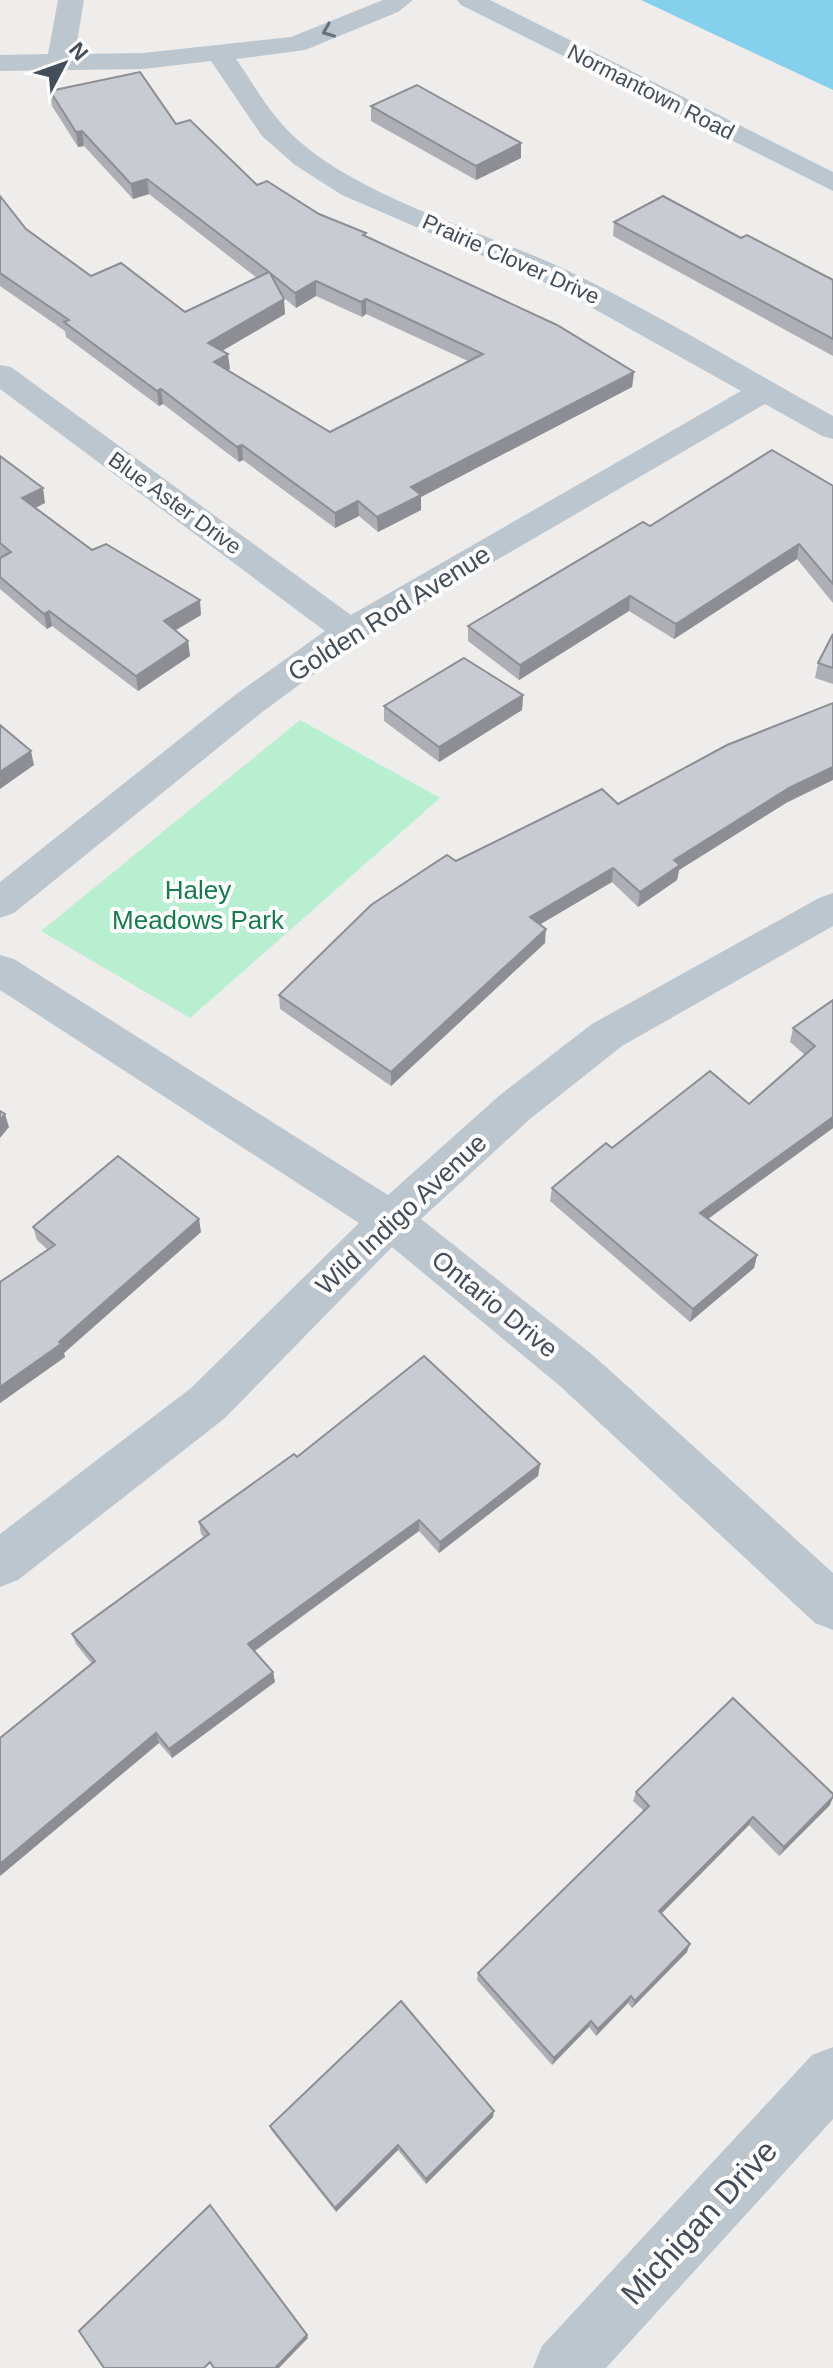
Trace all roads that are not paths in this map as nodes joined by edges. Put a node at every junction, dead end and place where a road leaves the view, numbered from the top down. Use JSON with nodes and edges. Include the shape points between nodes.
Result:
{"nodes":[{"id":1,"x":71,"y":0,"type":"edge"},
{"id":2,"x":341,"y":0,"type":"edge"},
{"id":3,"x":400,"y":0,"type":"edge"},
{"id":4,"x":470,"y":0,"type":"edge"},
{"id":5,"x":250,"y":47,"type":"junction"},
{"id":6,"x":220,"y":55,"type":"junction"},
{"id":7,"x":60,"y":62,"type":"junction"},
{"id":8,"x":0,"y":63,"type":"edge"},
{"id":9,"x":833,"y":183,"type":"edge"},
{"id":10,"x":0,"y":374,"type":"edge"},
{"id":11,"x":766,"y":390,"type":"junction"},
{"id":12,"x":833,"y":429,"type":"edge"},
{"id":13,"x":349,"y":631,"type":"junction"},
{"id":14,"x":0,"y":903,"type":"edge"},
{"id":15,"x":833,"y":908,"type":"edge"},
{"id":16,"x":0,"y":970,"type":"edge"},
{"id":17,"x":390,"y":1220,"type":"junction"},
{"id":18,"x":0,"y":1564,"type":"edge"},
{"id":19,"x":833,"y":1606,"type":"edge"},
{"id":20,"x":833,"y":2076,"type":"edge"},
{"id":21,"x":564,"y":2368,"type":"edge"}],
"edges":[{"from":1,"to":7,"type":"street"},
{"from":2,"to":5,"type":"street","via":[[275,27]]},
{"from":3,"to":5,"type":"street","one_way":true,"via":[[296,44]]},
{"from":4,"to":9,"type":"street","name":"Normantown Road"},
{"from":5,"to":6,"type":"street"},
{"from":6,"to":7,"type":"street"},
{"from":6,"to":11,"type":"street","name":"Prairie Clover Drive","via":[[272,130],[352,189],[566,281]]},
{"from":7,"to":8,"type":"street"},
{"from":10,"to":13,"type":"street","name":"Blue Aster Drive"},
{"from":11,"to":12,"type":"street","name":"Prairie Clover Drive"},
{"from":11,"to":13,"type":"street","name":"Golden Rod Avenue"},
{"from":13,"to":14,"type":"street","name":"Golden Rod Avenue","via":[[248,704]]},
{"from":15,"to":17,"type":"street","name":"Wild Indigo Avenue","via":[[607,1035],[515,1107]]},
{"from":16,"to":17,"type":"street","name":"Ontario Drive"},
{"from":17,"to":18,"type":"street","name":"Wild Indigo Avenue","via":[[208,1403]]},
{"from":17,"to":19,"type":"street","name":"Ontario Drive","via":[[577,1371]]},
{"from":20,"to":21,"type":"street","name":"Michigan Drive"}]}
